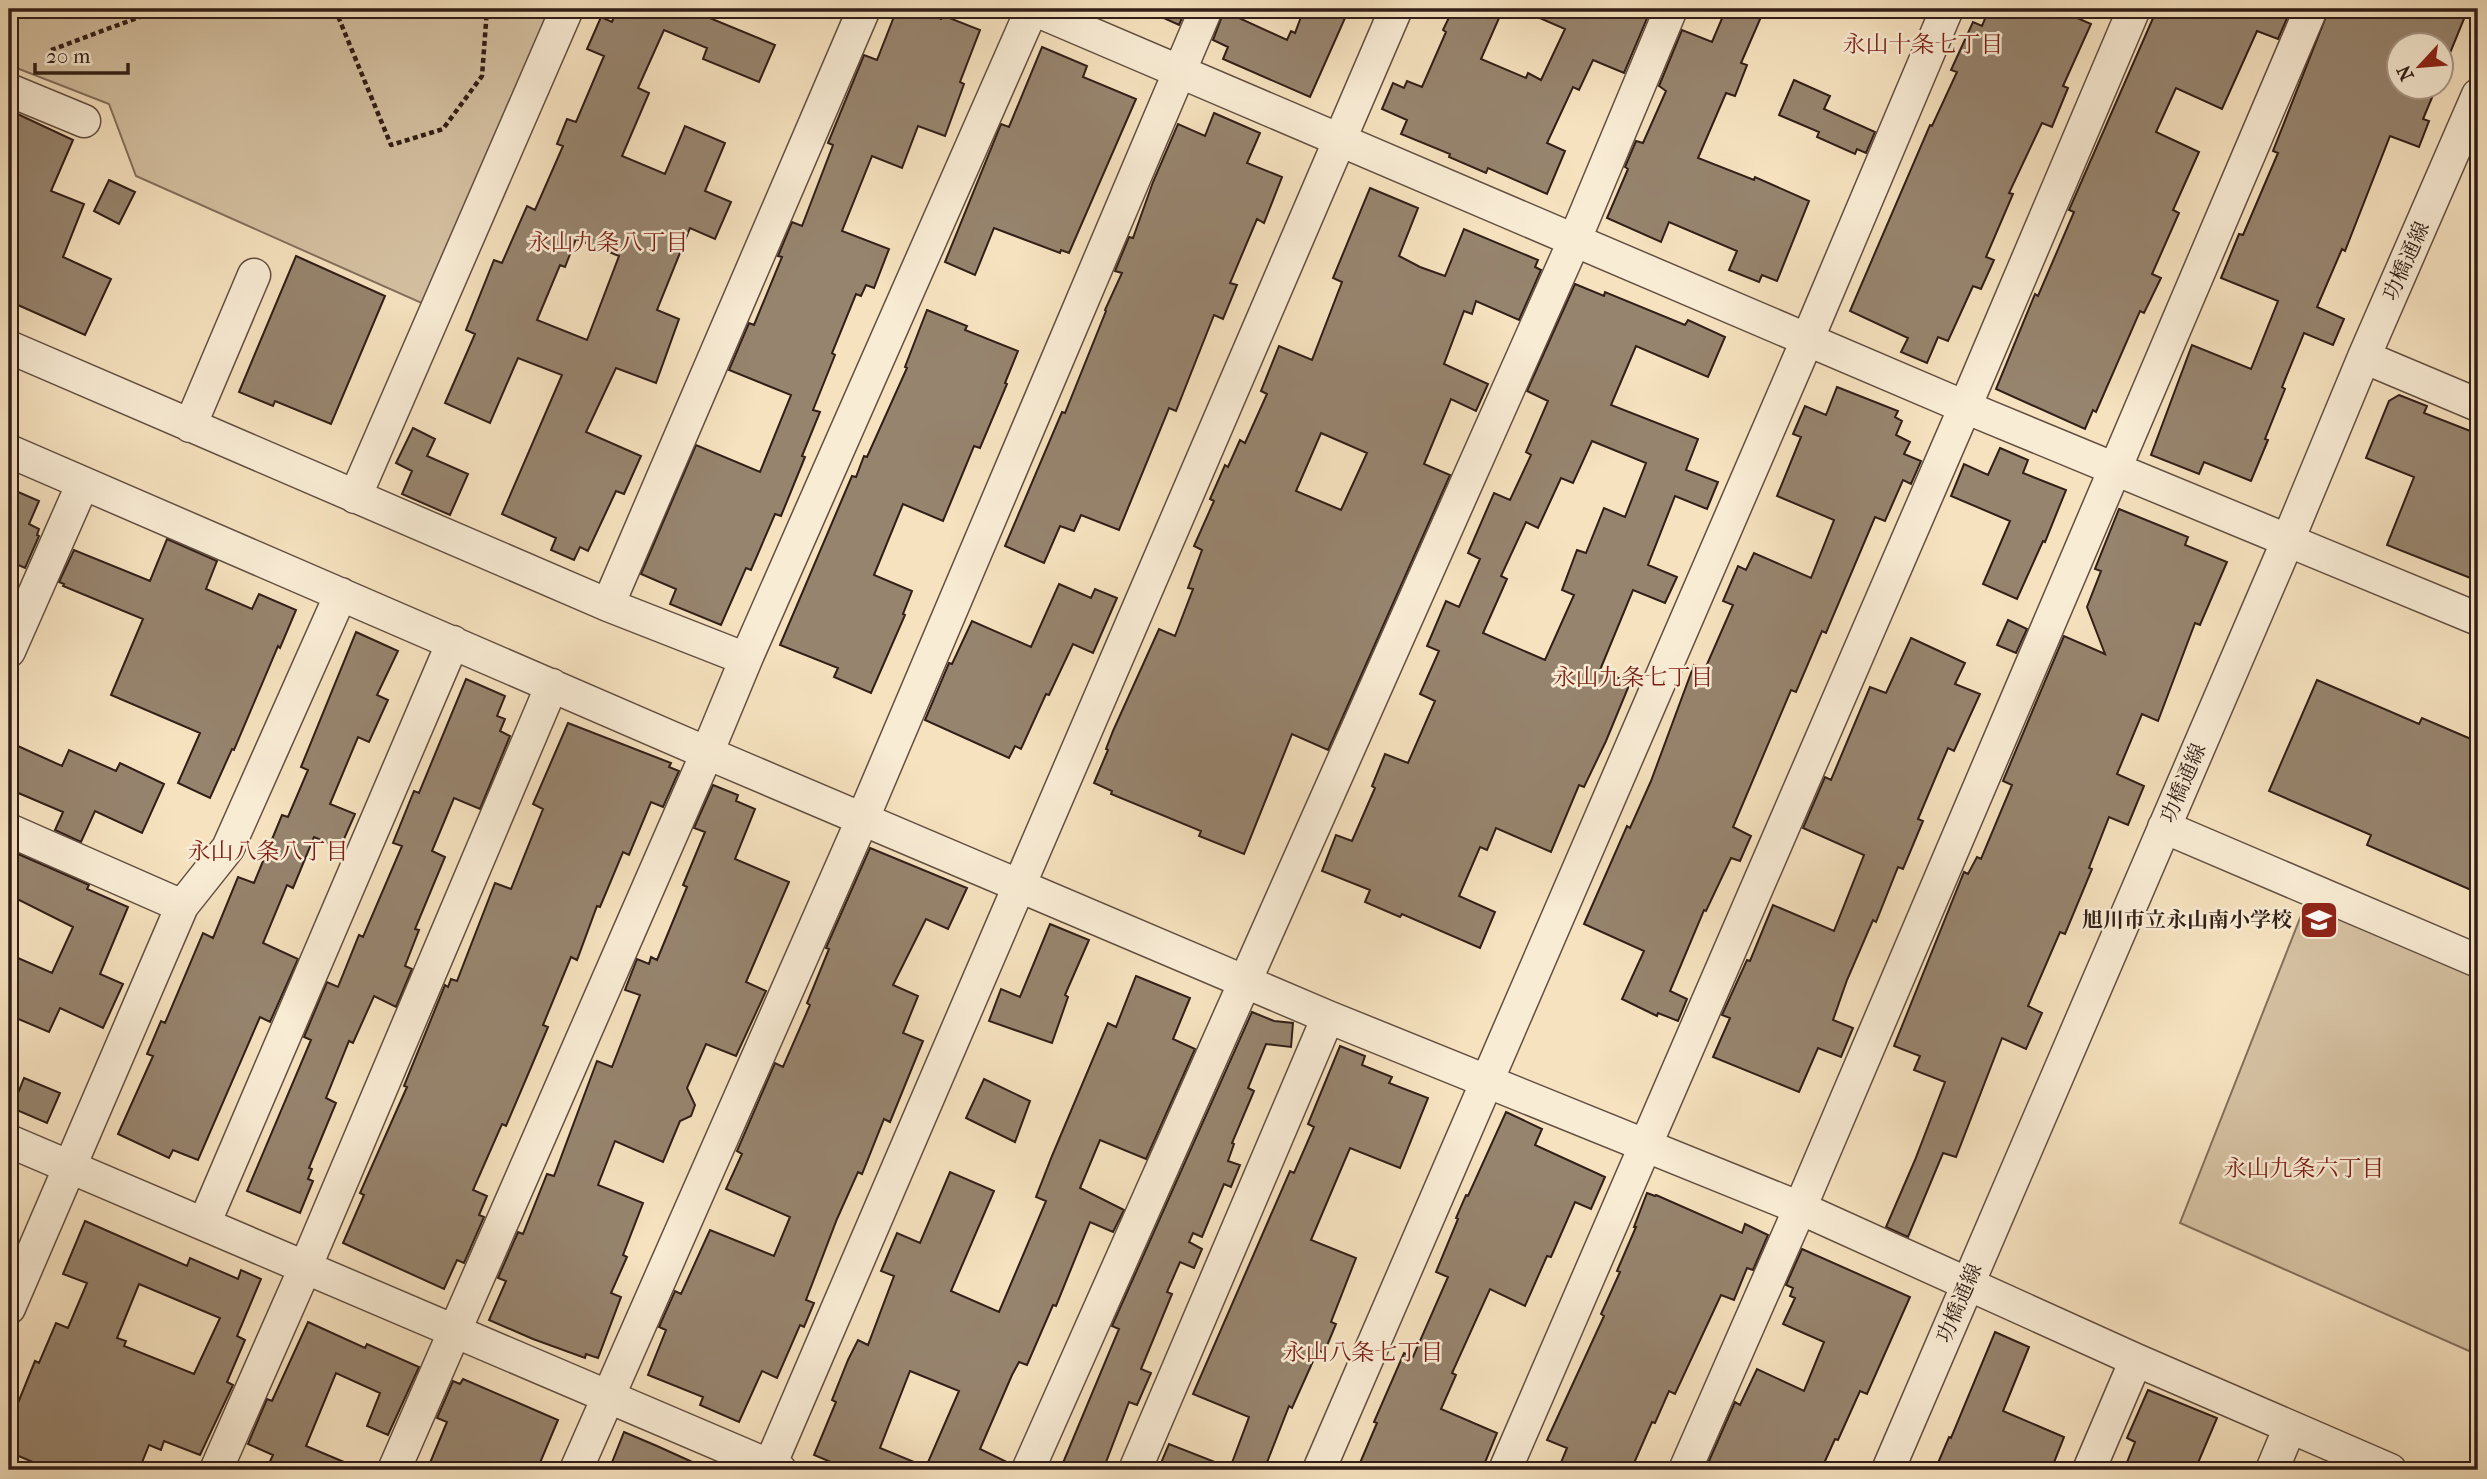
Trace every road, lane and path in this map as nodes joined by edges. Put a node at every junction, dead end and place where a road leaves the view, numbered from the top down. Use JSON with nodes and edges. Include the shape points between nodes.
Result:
{"nodes":[{"id":1,"x":161,"y":9,"type":"edge"},
{"id":2,"x":335,"y":9,"type":"edge"},
{"id":3,"x":487,"y":9,"type":"edge"},
{"id":4,"x":568,"y":9,"type":"edge"},
{"id":5,"x":864,"y":9,"type":"edge"},
{"id":6,"x":1033,"y":9,"type":"edge"},
{"id":7,"x":1206,"y":9,"type":"edge"},
{"id":8,"x":1396,"y":9,"type":"edge"},
{"id":9,"x":1671,"y":9,"type":"edge"},
{"id":10,"x":1947,"y":9,"type":"edge"},
{"id":11,"x":2134,"y":9,"type":"edge"},
{"id":12,"x":2311,"y":9,"type":"edge"},
{"id":13,"x":51,"y":50,"type":"dead end"},
{"id":14,"x":1179,"y":72,"type":"junction"},
{"id":15,"x":9,"y":90,"type":"edge"},
{"id":16,"x":2478,"y":95,"type":"edge"},
{"id":17,"x":84,"y":121,"type":"dead end"},
{"id":18,"x":2471,"y":133,"type":"edge"},
{"id":19,"x":1340,"y":140,"type":"junction"},
{"id":20,"x":1575,"y":239,"type":"junction"},
{"id":21,"x":254,"y":275,"type":"dead end"},
{"id":22,"x":1808,"y":338,"type":"junction"},
{"id":23,"x":9,"y":347,"type":"edge"},
{"id":24,"x":2364,"y":357,"type":"junction"},
{"id":25,"x":2478,"y":405,"type":"edge"},
{"id":26,"x":1965,"y":407,"type":"junction"},
{"id":27,"x":190,"y":426,"type":"junction"},
{"id":28,"x":9,"y":451,"type":"edge"},
{"id":29,"x":2115,"y":467,"type":"junction"},
{"id":30,"x":83,"y":483,"type":"junction"},
{"id":31,"x":355,"y":497,"type":"junction"},
{"id":32,"x":2288,"y":540,"type":"junction"},
{"id":33,"x":341,"y":594,"type":"junction"},
{"id":34,"x":608,"y":605,"type":"junction"},
{"id":35,"x":2478,"y":619,"type":"edge"},
{"id":36,"x":453,"y":642,"type":"junction"},
{"id":37,"x":9,"y":651,"type":"edge"},
{"id":38,"x":746,"y":659,"type":"junction"},
{"id":39,"x":551,"y":685,"type":"junction"},
{"id":40,"x":707,"y":753,"type":"junction"},
{"id":41,"x":863,"y":818,"type":"junction"},
{"id":42,"x":2164,"y":827,"type":"junction"},
{"id":43,"x":9,"y":830,"type":"edge"},
{"id":44,"x":1020,"y":884,"type":"junction"},
{"id":45,"x":182,"y":906,"type":"junction"},
{"id":46,"x":2478,"y":961,"type":"edge"},
{"id":47,"x":1245,"y":980,"type":"junction"},
{"id":48,"x":1328,"y":1017,"type":"junction"},
{"id":49,"x":1486,"y":1081,"type":"junction"},
{"id":50,"x":9,"y":1141,"type":"edge"},
{"id":51,"x":1645,"y":1145,"type":"junction"},
{"id":52,"x":68,"y":1167,"type":"junction"},
{"id":53,"x":1800,"y":1208,"type":"junction"},
{"id":54,"x":204,"y":1224,"type":"junction"},
{"id":55,"x":305,"y":1268,"type":"junction"},
{"id":56,"x":1968,"y":1284,"type":"junction"},
{"id":57,"x":9,"y":1308,"type":"edge"},
{"id":58,"x":453,"y":1332,"type":"junction"},
{"id":59,"x":2136,"y":1360,"type":"junction"},
{"id":60,"x":607,"y":1398,"type":"junction"},
{"id":61,"x":2290,"y":1427,"type":"junction"},
{"id":62,"x":772,"y":1469,"type":"edge"},
{"id":63,"x":216,"y":1470,"type":"edge"},
{"id":64,"x":394,"y":1470,"type":"edge"},
{"id":65,"x":576,"y":1470,"type":"edge"},
{"id":66,"x":1028,"y":1470,"type":"edge"},
{"id":67,"x":1135,"y":1470,"type":"edge"},
{"id":68,"x":1319,"y":1470,"type":"edge"},
{"id":69,"x":1505,"y":1470,"type":"edge"},
{"id":70,"x":1685,"y":1470,"type":"edge"},
{"id":71,"x":1888,"y":1470,"type":"edge"},
{"id":72,"x":2089,"y":1470,"type":"edge"},
{"id":73,"x":2272,"y":1470,"type":"edge"},
{"id":74,"x":2390,"y":1470,"type":"edge"}],
"edges":[{"from":1,"to":13,"type":"path"},
{"from":2,"to":3,"type":"path","via":[[391,145],[443,129],[482,76]]},
{"from":4,"to":31,"type":"street"},
{"from":5,"to":34,"type":"street"},
{"from":6,"to":14,"type":"street"},
{"from":6,"to":38,"type":"street"},
{"from":7,"to":14,"type":"street"},
{"from":8,"to":19,"type":"street"},
{"from":9,"to":20,"type":"street"},
{"from":10,"to":22,"type":"street"},
{"from":11,"to":26,"type":"street"},
{"from":12,"to":29,"type":"street"},
{"from":14,"to":19,"type":"street"},
{"from":14,"to":41,"type":"street"},
{"from":15,"to":17,"type":"street"},
{"from":16,"to":18,"type":"street","name":"功橋通線"},
{"from":18,"to":24,"type":"street","name":"功橋通線"},
{"from":19,"to":20,"type":"street"},
{"from":19,"to":44,"type":"street"},
{"from":20,"to":22,"type":"street"},
{"from":20,"to":47,"type":"street"},
{"from":21,"to":27,"type":"street"},
{"from":22,"to":26,"type":"street"},
{"from":22,"to":49,"type":"street"},
{"from":23,"to":27,"type":"street"},
{"from":24,"to":25,"type":"street"},
{"from":24,"to":32,"type":"street","name":"功橋通線"},
{"from":26,"to":29,"type":"street"},
{"from":26,"to":51,"type":"street"},
{"from":27,"to":31,"type":"street"},
{"from":28,"to":30,"type":"street"},
{"from":29,"to":32,"type":"street"},
{"from":29,"to":53,"type":"street"},
{"from":30,"to":33,"type":"street"},
{"from":30,"to":37,"type":"street"},
{"from":31,"to":34,"type":"street"},
{"from":32,"to":35,"type":"street"},
{"from":32,"to":42,"type":"street","name":"功橋通線"},
{"from":33,"to":36,"type":"street"},
{"from":33,"to":45,"type":"street","via":[[228,848]]},
{"from":34,"to":38,"type":"street"},
{"from":36,"to":39,"type":"street"},
{"from":36,"to":54,"type":"street"},
{"from":38,"to":40,"type":"street"},
{"from":39,"to":40,"type":"street"},
{"from":39,"to":55,"type":"street"},
{"from":40,"to":41,"type":"street"},
{"from":40,"to":58,"type":"street"},
{"from":41,"to":44,"type":"street"},
{"from":41,"to":60,"type":"street"},
{"from":42,"to":46,"type":"street"},
{"from":42,"to":56,"type":"street","name":"功橋通線"},
{"from":43,"to":45,"type":"street"},
{"from":44,"to":47,"type":"street"},
{"from":44,"to":62,"type":"street"},
{"from":45,"to":52,"type":"street"},
{"from":47,"to":48,"type":"street"},
{"from":47,"to":66,"type":"street"},
{"from":48,"to":49,"type":"street"},
{"from":48,"to":67,"type":"street"},
{"from":49,"to":51,"type":"street"},
{"from":49,"to":68,"type":"street"},
{"from":50,"to":52,"type":"street"},
{"from":51,"to":53,"type":"street"},
{"from":51,"to":69,"type":"street"},
{"from":52,"to":54,"type":"street"},
{"from":52,"to":57,"type":"street"},
{"from":53,"to":56,"type":"street"},
{"from":53,"to":70,"type":"street"},
{"from":54,"to":55,"type":"street"},
{"from":55,"to":58,"type":"street"},
{"from":55,"to":63,"type":"street"},
{"from":56,"to":59,"type":"street"},
{"from":56,"to":71,"type":"street","name":"功橋通線"},
{"from":58,"to":60,"type":"street"},
{"from":58,"to":64,"type":"street"},
{"from":59,"to":61,"type":"street"},
{"from":59,"to":72,"type":"street"},
{"from":60,"to":62,"type":"street"},
{"from":60,"to":65,"type":"street"},
{"from":61,"to":73,"type":"street"},
{"from":61,"to":74,"type":"street"}]}
